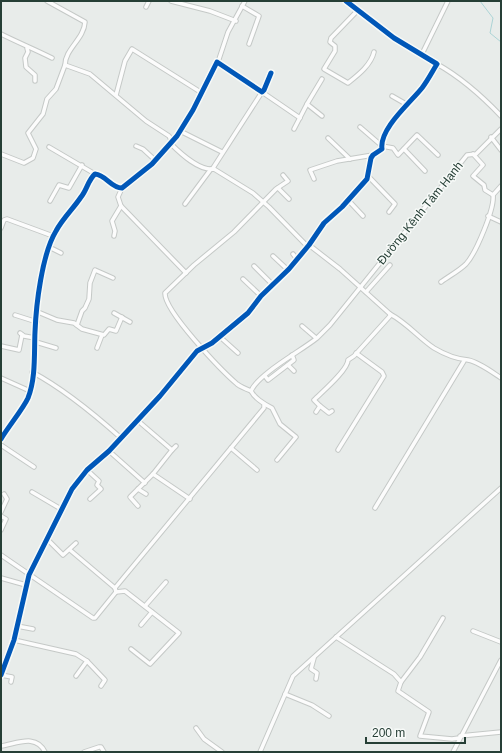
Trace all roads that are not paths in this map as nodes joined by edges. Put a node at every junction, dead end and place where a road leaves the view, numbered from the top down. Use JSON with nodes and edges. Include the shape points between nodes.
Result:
{"nodes":[{"id":1,"x":47,"y":1,"type":"edge"},
{"id":2,"x":148,"y":1,"type":"edge"},
{"id":3,"x":171,"y":1,"type":"edge"},
{"id":4,"x":245,"y":1,"type":"edge"},
{"id":5,"x":346,"y":1,"type":"edge"},
{"id":6,"x":448,"y":1,"type":"edge"},
{"id":7,"x":242,"y":6,"type":"junction"},
{"id":8,"x":146,"y":7,"type":"dead end"},
{"id":9,"x":358,"y":10,"type":"junction"},
{"id":10,"x":236,"y":21,"type":"junction"},
{"id":11,"x":1,"y":34,"type":"edge"},
{"id":12,"x":249,"y":44,"type":"dead end"},
{"id":13,"x":27,"y":48,"type":"junction"},
{"id":14,"x":374,"y":52,"type":"dead end"},
{"id":15,"x":422,"y":54,"type":"junction"},
{"id":16,"x":52,"y":58,"type":"dead end"},
{"id":17,"x":218,"y":62,"type":"junction"},
{"id":18,"x":437,"y":64,"type":"junction"},
{"id":19,"x":65,"y":65,"type":"junction"},
{"id":20,"x":271,"y":73,"type":"dead end"},
{"id":21,"x":322,"y":79,"type":"dead end"},
{"id":22,"x":35,"y":81,"type":"dead end"},
{"id":23,"x":262,"y":92,"type":"junction"},
{"id":24,"x":202,"y":93,"type":"junction"},
{"id":25,"x":116,"y":95,"type":"junction"},
{"id":26,"x":392,"y":96,"type":"dead end"},
{"id":27,"x":307,"y":104,"type":"junction"},
{"id":28,"x":406,"y":104,"type":"junction"},
{"id":29,"x":322,"y":116,"type":"dead end"},
{"id":30,"x":501,"y":116,"type":"edge"},
{"id":31,"x":300,"y":118,"type":"junction"},
{"id":32,"x":360,"y":127,"type":"dead end"},
{"id":33,"x":294,"y":129,"type":"dead end"},
{"id":34,"x":501,"y":129,"type":"edge"},
{"id":35,"x":180,"y":131,"type":"junction"},
{"id":36,"x":491,"y":137,"type":"junction"},
{"id":37,"x":328,"y":138,"type":"dead end"},
{"id":38,"x":171,"y":142,"type":"junction"},
{"id":39,"x":136,"y":146,"type":"dead end"},
{"id":40,"x":382,"y":146,"type":"junction"},
{"id":41,"x":49,"y":147,"type":"dead end"},
{"id":42,"x":404,"y":150,"type":"junction"},
{"id":43,"x":501,"y":150,"type":"edge"},
{"id":44,"x":222,"y":152,"type":"junction"},
{"id":45,"x":1,"y":154,"type":"edge"},
{"id":46,"x":472,"y":154,"type":"junction"},
{"id":47,"x":373,"y":155,"type":"junction"},
{"id":48,"x":438,"y":155,"type":"dead end"},
{"id":49,"x":350,"y":158,"type":"junction"},
{"id":50,"x":156,"y":161,"type":"junction"},
{"id":51,"x":82,"y":165,"type":"junction"},
{"id":52,"x":212,"y":169,"type":"junction"},
{"id":53,"x":425,"y":171,"type":"dead end"},
{"id":54,"x":95,"y":174,"type":"junction"},
{"id":55,"x":283,"y":175,"type":"dead end"},
{"id":56,"x":368,"y":176,"type":"junction"},
{"id":57,"x":314,"y":179,"type":"dead end"},
{"id":58,"x":501,"y":186,"type":"edge"},
{"id":59,"x":122,"y":188,"type":"junction"},
{"id":60,"x":278,"y":188,"type":"junction"},
{"id":61,"x":493,"y":194,"type":"junction"},
{"id":62,"x":289,"y":199,"type":"dead end"},
{"id":63,"x":348,"y":200,"type":"junction"},
{"id":64,"x":50,"y":201,"type":"dead end"},
{"id":65,"x":263,"y":202,"type":"junction"},
{"id":66,"x":185,"y":204,"type":"dead end"},
{"id":67,"x":121,"y":206,"type":"junction"},
{"id":68,"x":389,"y":212,"type":"dead end"},
{"id":69,"x":363,"y":216,"type":"dead end"},
{"id":70,"x":488,"y":216,"type":"junction"},
{"id":71,"x":3,"y":218,"type":"edge"},
{"id":72,"x":501,"y":222,"type":"edge"},
{"id":73,"x":1,"y":228,"type":"edge"},
{"id":74,"x":53,"y":236,"type":"junction"},
{"id":75,"x":114,"y":236,"type":"dead end"},
{"id":76,"x":309,"y":246,"type":"junction"},
{"id":77,"x":49,"y":247,"type":"junction"},
{"id":78,"x":61,"y":253,"type":"dead end"},
{"id":79,"x":293,"y":254,"type":"dead end"},
{"id":80,"x":273,"y":256,"type":"dead end"},
{"id":81,"x":297,"y":259,"type":"junction"},
{"id":82,"x":390,"y":265,"type":"dead end"},
{"id":83,"x":254,"y":266,"type":"dead end"},
{"id":84,"x":288,"y":270,"type":"junction"},
{"id":85,"x":186,"y":273,"type":"junction"},
{"id":86,"x":113,"y":278,"type":"dead end"},
{"id":87,"x":243,"y":279,"type":"dead end"},
{"id":88,"x":441,"y":282,"type":"dead end"},
{"id":89,"x":273,"y":285,"type":"junction"},
{"id":90,"x":360,"y":287,"type":"junction"},
{"id":91,"x":366,"y":292,"type":"junction"},
{"id":92,"x":261,"y":296,"type":"junction"},
{"id":93,"x":38,"y":312,"type":"junction"},
{"id":94,"x":114,"y":313,"type":"dead end"},
{"id":95,"x":390,"y":314,"type":"junction"},
{"id":96,"x":15,"y":315,"type":"dead end"},
{"id":97,"x":122,"y":318,"type":"junction"},
{"id":98,"x":36,"y":322,"type":"junction"},
{"id":99,"x":130,"y":322,"type":"dead end"},
{"id":100,"x":77,"y":325,"type":"junction"},
{"id":101,"x":302,"y":326,"type":"dead end"},
{"id":102,"x":102,"y":335,"type":"junction"},
{"id":103,"x":219,"y":336,"type":"junction"},
{"id":104,"x":316,"y":338,"type":"junction"},
{"id":105,"x":36,"y":340,"type":"junction"},
{"id":106,"x":1,"y":346,"type":"edge"},
{"id":107,"x":56,"y":348,"type":"dead end"},
{"id":108,"x":97,"y":348,"type":"dead end"},
{"id":109,"x":202,"y":349,"type":"junction"},
{"id":110,"x":238,"y":353,"type":"dead end"},
{"id":111,"x":356,"y":353,"type":"junction"},
{"id":112,"x":292,"y":355,"type":"junction"},
{"id":113,"x":464,"y":361,"type":"junction"},
{"id":114,"x":288,"y":365,"type":"junction"},
{"id":115,"x":294,"y":371,"type":"dead end"},
{"id":116,"x":32,"y":372,"type":"junction"},
{"id":117,"x":265,"y":376,"type":"junction"},
{"id":118,"x":1,"y":378,"type":"edge"},
{"id":119,"x":501,"y":378,"type":"edge"},
{"id":120,"x":30,"y":391,"type":"junction"},
{"id":121,"x":251,"y":391,"type":"junction"},
{"id":122,"x":264,"y":405,"type":"junction"},
{"id":123,"x":320,"y":406,"type":"junction"},
{"id":124,"x":332,"y":411,"type":"dead end"},
{"id":125,"x":316,"y":412,"type":"dead end"},
{"id":126,"x":137,"y":420,"type":"junction"},
{"id":127,"x":121,"y":438,"type":"junction"},
{"id":128,"x":1,"y":439,"type":"edge"},
{"id":129,"x":1,"y":445,"type":"edge"},
{"id":130,"x":176,"y":446,"type":"dead end"},
{"id":131,"x":231,"y":448,"type":"junction"},
{"id":132,"x":172,"y":450,"type":"junction"},
{"id":133,"x":338,"y":450,"type":"dead end"},
{"id":134,"x":109,"y":451,"type":"junction"},
{"id":135,"x":277,"y":460,"type":"dead end"},
{"id":136,"x":34,"y":467,"type":"dead end"},
{"id":137,"x":87,"y":470,"type":"junction"},
{"id":138,"x":257,"y":470,"type":"dead end"},
{"id":139,"x":153,"y":474,"type":"junction"},
{"id":140,"x":145,"y":483,"type":"junction"},
{"id":141,"x":501,"y":488,"type":"edge"},
{"id":142,"x":138,"y":489,"type":"junction"},
{"id":143,"x":32,"y":492,"type":"dead end"},
{"id":144,"x":4,"y":494,"type":"dead end"},
{"id":145,"x":146,"y":494,"type":"dead end"},
{"id":146,"x":90,"y":499,"type":"dead end"},
{"id":147,"x":190,"y":499,"type":"junction"},
{"id":148,"x":138,"y":506,"type":"dead end"},
{"id":149,"x":375,"y":508,"type":"dead end"},
{"id":150,"x":61,"y":509,"type":"junction"},
{"id":151,"x":1,"y":512,"type":"edge"},
{"id":152,"x":1,"y":516,"type":"edge"},
{"id":153,"x":1,"y":530,"type":"edge"},
{"id":154,"x":47,"y":539,"type":"junction"},
{"id":155,"x":76,"y":543,"type":"dead end"},
{"id":156,"x":70,"y":550,"type":"junction"},
{"id":157,"x":1,"y":555,"type":"edge"},
{"id":158,"x":29,"y":574,"type":"junction"},
{"id":159,"x":1,"y":578,"type":"edge"},
{"id":160,"x":166,"y":582,"type":"dead end"},
{"id":161,"x":26,"y":586,"type":"junction"},
{"id":162,"x":116,"y":590,"type":"junction"},
{"id":163,"x":145,"y":606,"type":"junction"},
{"id":164,"x":152,"y":612,"type":"junction"},
{"id":165,"x":443,"y":618,"type":"dead end"},
{"id":166,"x":141,"y":625,"type":"dead end"},
{"id":167,"x":17,"y":626,"type":"junction"},
{"id":168,"x":33,"y":629,"type":"dead end"},
{"id":169,"x":473,"y":631,"type":"dead end"},
{"id":170,"x":336,"y":637,"type":"junction"},
{"id":171,"x":14,"y":640,"type":"junction"},
{"id":172,"x":501,"y":642,"type":"edge"},
{"id":173,"x":131,"y":649,"type":"dead end"},
{"id":174,"x":315,"y":656,"type":"junction"},
{"id":175,"x":501,"y":660,"type":"edge"},
{"id":176,"x":87,"y":661,"type":"junction"},
{"id":177,"x":1,"y":675,"type":"edge"},
{"id":178,"x":76,"y":676,"type":"dead end"},
{"id":179,"x":316,"y":679,"type":"dead end"},
{"id":180,"x":11,"y":682,"type":"dead end"},
{"id":181,"x":401,"y":682,"type":"junction"},
{"id":182,"x":101,"y":686,"type":"dead end"},
{"id":183,"x":284,"y":694,"type":"junction"},
{"id":184,"x":329,"y":716,"type":"dead end"},
{"id":185,"x":196,"y":728,"type":"dead end"},
{"id":186,"x":501,"y":732,"type":"edge"},
{"id":187,"x":459,"y":737,"type":"junction"},
{"id":188,"x":1,"y":746,"type":"edge"},
{"id":189,"x":45,"y":752,"type":"edge"},
{"id":190,"x":84,"y":752,"type":"edge"},
{"id":191,"x":104,"y":752,"type":"edge"},
{"id":192,"x":222,"y":752,"type":"edge"},
{"id":193,"x":260,"y":752,"type":"edge"},
{"id":194,"x":453,"y":752,"type":"edge"}],
"edges":[{"from":1,"to":19,"type":"street","via":[[84,22],[84,29],[66,57]]},
{"from":2,"to":8,"type":"street"},
{"from":3,"to":10,"type":"street"},
{"from":4,"to":7,"type":"street"},
{"from":5,"to":9,"type":"street"},
{"from":6,"to":15,"type":"street"},
{"from":7,"to":10,"type":"street"},
{"from":7,"to":12,"type":"street","via":[[259,16]]},
{"from":9,"to":14,"type":"street","via":[[331,38],[330,42],[335,46],[335,50],[324,69],[348,83],[365,68],[373,58]]},
{"from":9,"to":15,"type":"street","via":[[394,38]]},
{"from":10,"to":17,"type":"street","via":[[228,32]]},
{"from":11,"to":13,"type":"street"},
{"from":13,"to":16,"type":"street","via":[[32,47]]},
{"from":13,"to":22,"type":"street","via":[[26,67],[35,75]]},
{"from":15,"to":18,"type":"street"},
{"from":17,"to":23,"type":"street"},
{"from":17,"to":24,"type":"street"},
{"from":18,"to":28,"type":"street","via":[[423,87]]},
{"from":18,"to":30,"type":"street","via":[[477,92]]},
{"from":19,"to":25,"type":"street","via":[[90,74]]},
{"from":19,"to":45,"type":"street","via":[[56,90],[45,102],[42,114],[28,133],[36,149],[33,158],[24,163]]},
{"from":20,"to":23,"type":"street"},
{"from":21,"to":27,"type":"street"},
{"from":23,"to":31,"type":"street"},
{"from":23,"to":44,"type":"street"},
{"from":24,"to":25,"type":"street","via":[[132,49],[125,61]]},
{"from":24,"to":35,"type":"street"},
{"from":25,"to":38,"type":"street","via":[[146,121],[169,136]]},
{"from":26,"to":28,"type":"street"},
{"from":27,"to":29,"type":"street"},
{"from":27,"to":31,"type":"street"},
{"from":28,"to":40,"type":"street","via":[[382,139]]},
{"from":31,"to":33,"type":"street"},
{"from":32,"to":40,"type":"street"},
{"from":34,"to":36,"type":"street","name":"Đường Kênh Tám Hạnh"},
{"from":35,"to":38,"type":"street"},
{"from":35,"to":44,"type":"street"},
{"from":36,"to":43,"type":"street"},
{"from":36,"to":46,"type":"street","name":"Đường Kênh Tám Hạnh","via":[[476,154]]},
{"from":37,"to":49,"type":"street"},
{"from":38,"to":50,"type":"street"},
{"from":38,"to":52,"type":"street","via":[[201,167]]},
{"from":39,"to":50,"type":"street"},
{"from":40,"to":42,"type":"street","via":[[392,148],[398,155]]},
{"from":40,"to":47,"type":"street","via":[[379,152]]},
{"from":41,"to":51,"type":"street"},
{"from":42,"to":48,"type":"street","via":[[417,135]]},
{"from":42,"to":53,"type":"street"},
{"from":44,"to":52,"type":"street"},
{"from":46,"to":61,"type":"street","via":[[483,165],[473,176],[484,185],[485,190]]},
{"from":46,"to":90,"type":"street","name":"Đường Kênh Tám Hạnh","via":[[467,155]]},
{"from":47,"to":49,"type":"street"},
{"from":47,"to":56,"type":"street"},
{"from":49,"to":57,"type":"street","via":[[310,170]]},
{"from":50,"to":59,"type":"street"},
{"from":51,"to":54,"type":"street"},
{"from":51,"to":64,"type":"street","via":[[69,188],[59,185]]},
{"from":52,"to":65,"type":"street"},
{"from":52,"to":66,"type":"street"},
{"from":54,"to":59,"type":"street"},
{"from":54,"to":74,"type":"street","via":[[82,197],[71,208]]},
{"from":55,"to":60,"type":"street","via":[[288,181]]},
{"from":56,"to":63,"type":"street"},
{"from":56,"to":68,"type":"street","via":[[395,204]]},
{"from":58,"to":61,"type":"street"},
{"from":59,"to":67,"type":"street","via":[[118,197]]},
{"from":60,"to":62,"type":"street"},
{"from":60,"to":65,"type":"street"},
{"from":61,"to":70,"type":"street"},
{"from":63,"to":69,"type":"street"},
{"from":63,"to":76,"type":"street","via":[[324,223]]},
{"from":65,"to":76,"type":"street"},
{"from":65,"to":85,"type":"street","via":[[234,232]]},
{"from":67,"to":75,"type":"street","via":[[112,221]]},
{"from":67,"to":85,"type":"street"},
{"from":70,"to":72,"type":"street"},
{"from":70,"to":88,"type":"street","via":[[471,257],[466,264]]},
{"from":71,"to":73,"type":"street"},
{"from":71,"to":74,"type":"street"},
{"from":74,"to":77,"type":"street"},
{"from":76,"to":81,"type":"street"},
{"from":76,"to":90,"type":"street"},
{"from":77,"to":78,"type":"street"},
{"from":77,"to":93,"type":"street","via":[[40,285]]},
{"from":79,"to":81,"type":"street"},
{"from":80,"to":84,"type":"street"},
{"from":81,"to":84,"type":"street"},
{"from":82,"to":91,"type":"street"},
{"from":83,"to":89,"type":"street"},
{"from":84,"to":89,"type":"street"},
{"from":85,"to":109,"type":"street","via":[[165,294],[165,299]]},
{"from":86,"to":100,"type":"street","via":[[95,270],[90,283],[89,299]]},
{"from":87,"to":92,"type":"street"},
{"from":89,"to":92,"type":"street"},
{"from":90,"to":91,"type":"street"},
{"from":90,"to":104,"type":"street","name":"Đường Kênh Tám Hạnh","via":[[330,325]]},
{"from":91,"to":95,"type":"street"},
{"from":92,"to":103,"type":"street","via":[[248,312]]},
{"from":93,"to":98,"type":"street"},
{"from":93,"to":100,"type":"street"},
{"from":94,"to":97,"type":"street"},
{"from":95,"to":111,"type":"street"},
{"from":95,"to":113,"type":"street","via":[[400,319],[435,348]]},
{"from":96,"to":98,"type":"street"},
{"from":97,"to":99,"type":"street"},
{"from":97,"to":102,"type":"street","via":[[116,331],[109,330]]},
{"from":98,"to":105,"type":"street"},
{"from":100,"to":102,"type":"street"},
{"from":101,"to":104,"type":"street"},
{"from":102,"to":108,"type":"street"},
{"from":103,"to":109,"type":"street"},
{"from":103,"to":110,"type":"street"},
{"from":104,"to":112,"type":"street","name":"Đường Kênh Tám Hạnh"},
{"from":105,"to":106,"type":"street","via":[[21,334],[19,350]]},
{"from":105,"to":107,"type":"street"},
{"from":105,"to":116,"type":"street"},
{"from":109,"to":121,"type":"street","via":[[238,385]]},
{"from":109,"to":126,"type":"street","via":[[191,356],[160,396]]},
{"from":111,"to":123,"type":"street","via":[[333,382],[314,400]]},
{"from":111,"to":133,"type":"street","via":[[384,376]]},
{"from":112,"to":114,"type":"street","via":[[295,360]]},
{"from":112,"to":117,"type":"street","name":"Đường Kênh Tám Hạnh"},
{"from":113,"to":119,"type":"street","via":[[477,364]]},
{"from":113,"to":149,"type":"street"},
{"from":114,"to":115,"type":"street"},
{"from":114,"to":117,"type":"street","via":[[270,380]]},
{"from":116,"to":120,"type":"street"},
{"from":116,"to":127,"type":"street","via":[[61,388]]},
{"from":117,"to":121,"type":"street","name":"Đường Kênh Tám Hạnh"},
{"from":118,"to":120,"type":"street"},
{"from":120,"to":128,"type":"street","via":[[24,406]]},
{"from":121,"to":122,"type":"street"},
{"from":122,"to":131,"type":"street"},
{"from":122,"to":135,"type":"street","via":[[272,408],[280,424],[296,437]]},
{"from":123,"to":124,"type":"street","via":[[329,413]]},
{"from":123,"to":125,"type":"street"},
{"from":126,"to":127,"type":"street"},
{"from":126,"to":132,"type":"street"},
{"from":127,"to":134,"type":"street"},
{"from":129,"to":136,"type":"street"},
{"from":130,"to":132,"type":"street"},
{"from":131,"to":138,"type":"street"},
{"from":131,"to":147,"type":"street"},
{"from":132,"to":139,"type":"street"},
{"from":134,"to":137,"type":"street"},
{"from":134,"to":140,"type":"street"},
{"from":137,"to":146,"type":"street","via":[[99,481],[97,485],[101,489]]},
{"from":137,"to":150,"type":"street"},
{"from":139,"to":140,"type":"street"},
{"from":139,"to":147,"type":"street"},
{"from":140,"to":142,"type":"street"},
{"from":141,"to":170,"type":"street"},
{"from":142,"to":145,"type":"street"},
{"from":142,"to":148,"type":"street","via":[[130,497]]},
{"from":143,"to":150,"type":"street"},
{"from":144,"to":151,"type":"street","via":[[7,499]]},
{"from":147,"to":162,"type":"street"},
{"from":150,"to":154,"type":"street"},
{"from":152,"to":153,"type":"street","via":[[6,519]]},
{"from":154,"to":156,"type":"street","via":[[62,554]]},
{"from":154,"to":158,"type":"street"},
{"from":155,"to":156,"type":"street"},
{"from":156,"to":162,"type":"street"},
{"from":157,"to":158,"type":"street"},
{"from":158,"to":161,"type":"street"},
{"from":158,"to":162,"type":"street","via":[[93,618]]},
{"from":159,"to":161,"type":"street"},
{"from":160,"to":163,"type":"street"},
{"from":161,"to":167,"type":"street"},
{"from":162,"to":163,"type":"street","via":[[125,591]]},
{"from":163,"to":164,"type":"street"},
{"from":164,"to":166,"type":"street"},
{"from":164,"to":173,"type":"street","via":[[179,633],[150,664]]},
{"from":165,"to":181,"type":"street","via":[[420,657]]},
{"from":167,"to":168,"type":"street"},
{"from":167,"to":171,"type":"street"},
{"from":169,"to":172,"type":"street"},
{"from":170,"to":174,"type":"street"},
{"from":170,"to":181,"type":"street","via":[[391,672]]},
{"from":171,"to":176,"type":"street","via":[[71,652]]},
{"from":171,"to":177,"type":"street"},
{"from":174,"to":179,"type":"street","via":[[311,669],[317,673]]},
{"from":174,"to":183,"type":"street","via":[[293,676]]},
{"from":175,"to":187,"type":"street"},
{"from":176,"to":178,"type":"street"},
{"from":176,"to":182,"type":"street","via":[[105,680]]},
{"from":177,"to":180,"type":"street","via":[[12,677]]},
{"from":181,"to":187,"type":"street","via":[[398,691],[429,712],[420,736]]},
{"from":183,"to":184,"type":"street","via":[[312,705]]},
{"from":183,"to":193,"type":"street"},
{"from":185,"to":192,"type":"street","via":[[204,739]]},
{"from":186,"to":187,"type":"street"},
{"from":187,"to":194,"type":"street"},
{"from":188,"to":189,"type":"street","via":[[30,741],[40,745]]},
{"from":190,"to":191,"type":"street","via":[[99,747],[102,747]]}]}
